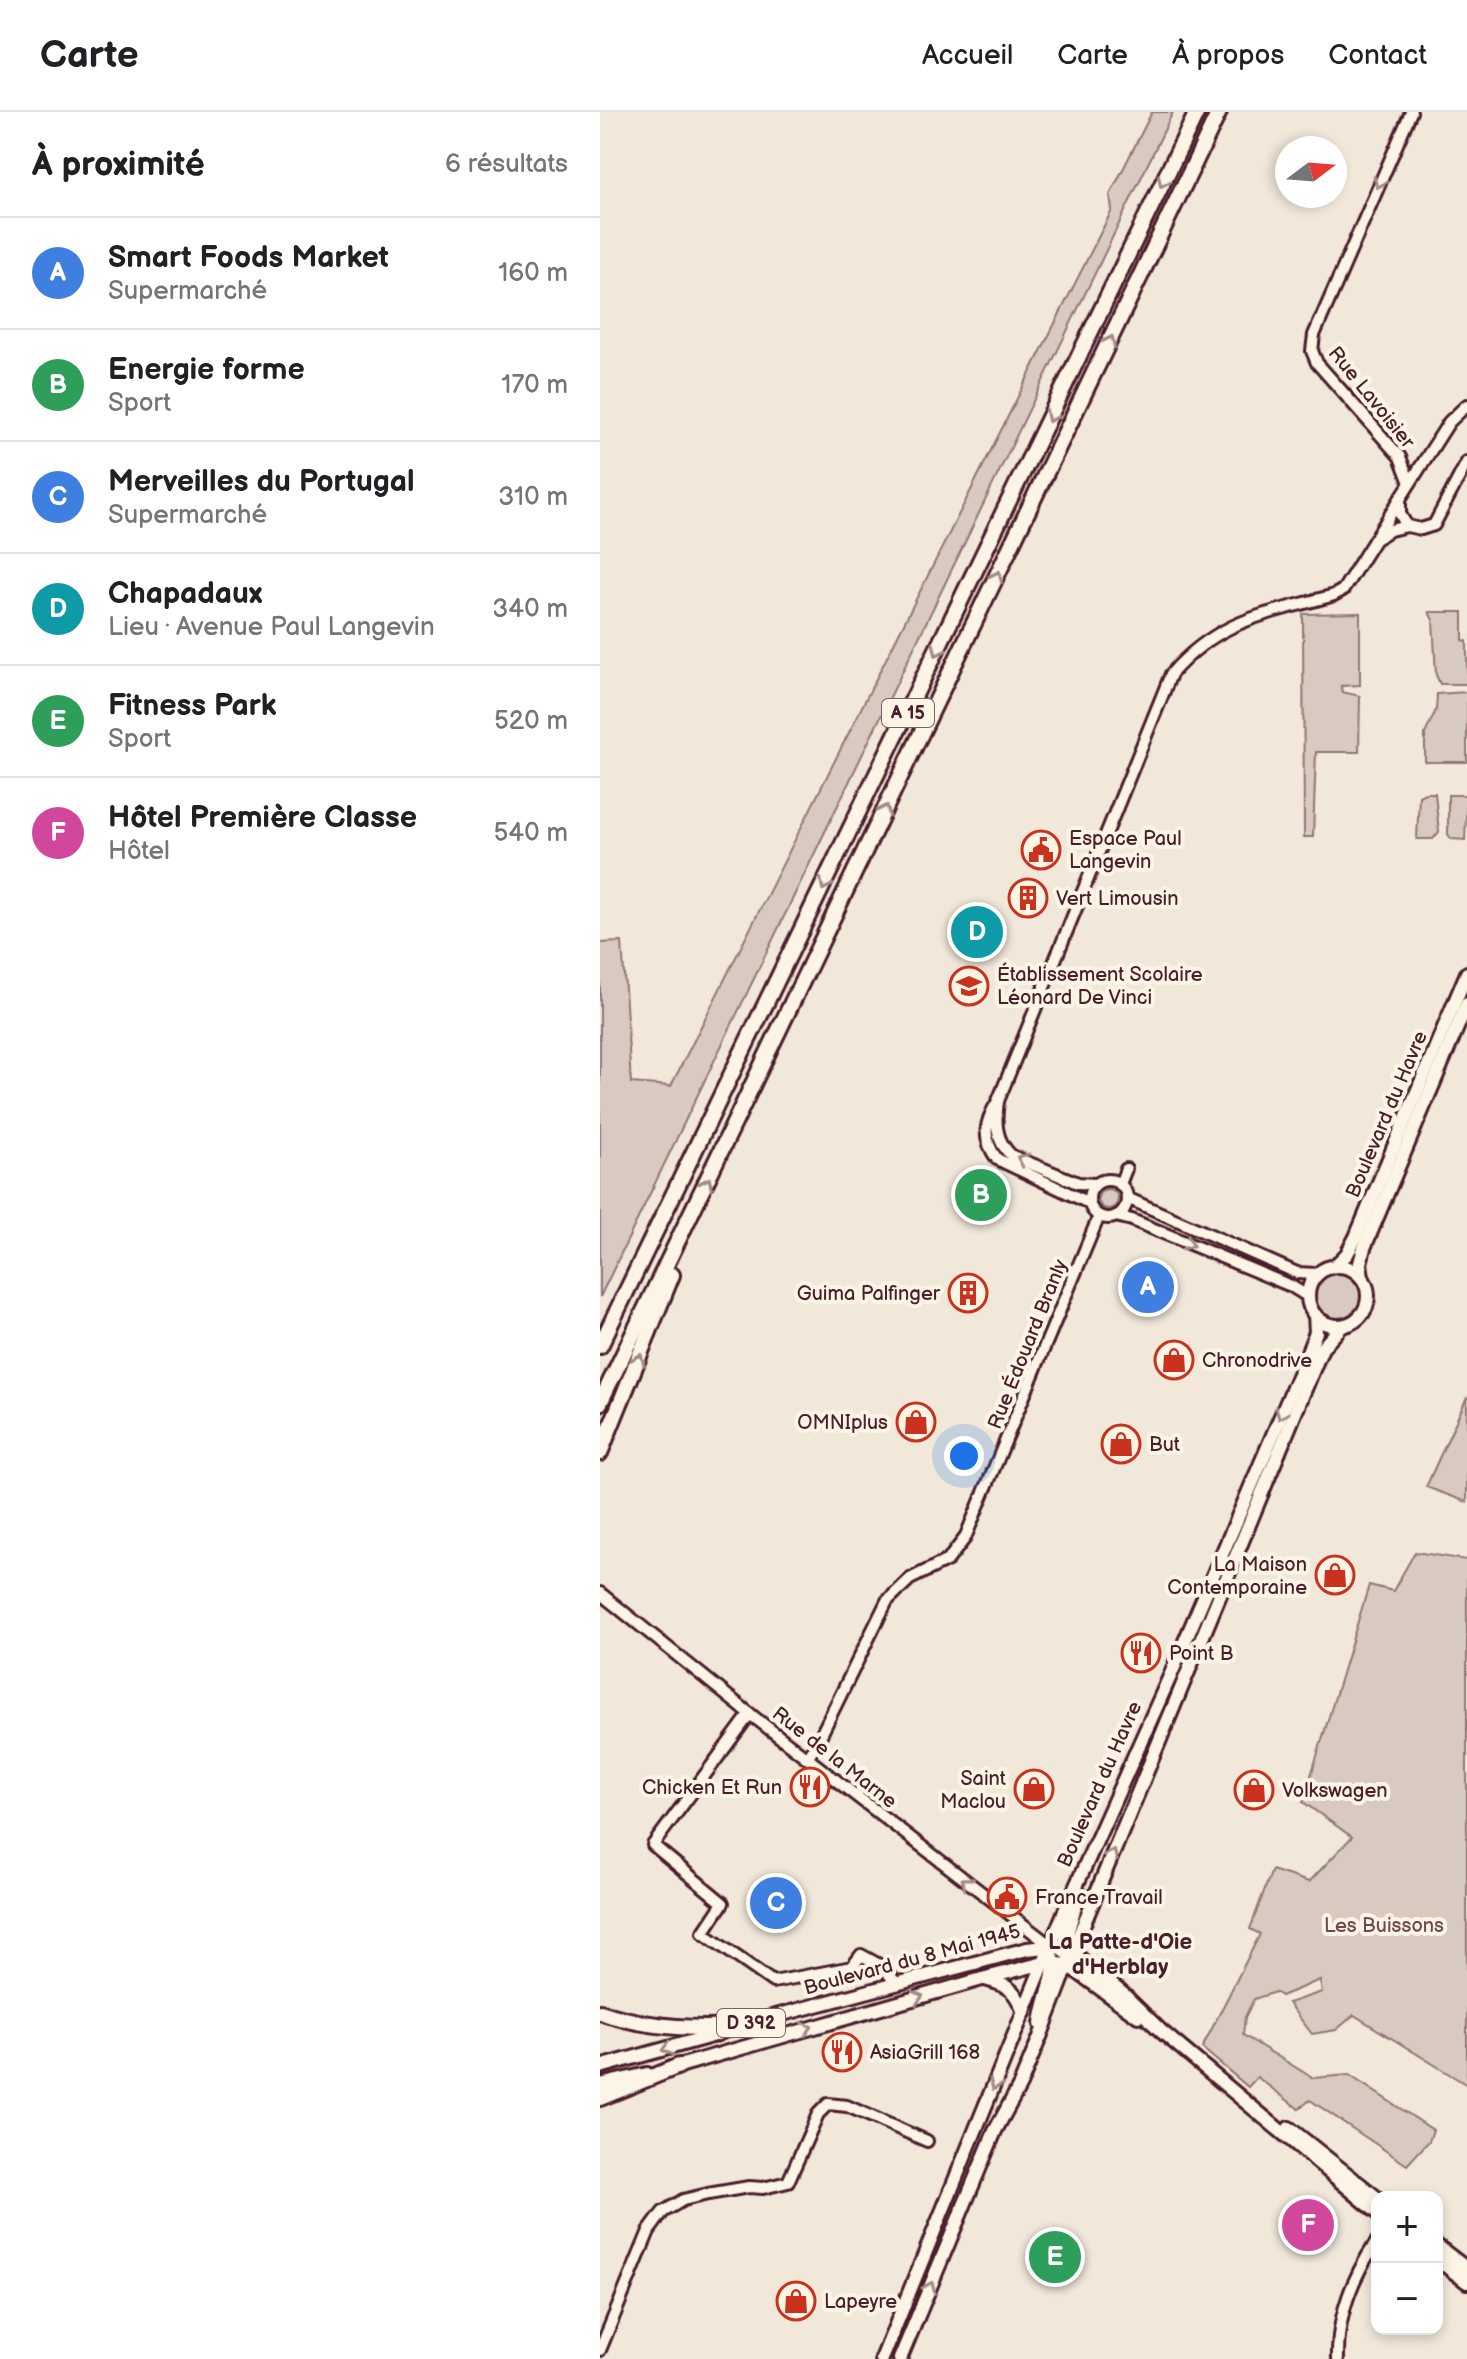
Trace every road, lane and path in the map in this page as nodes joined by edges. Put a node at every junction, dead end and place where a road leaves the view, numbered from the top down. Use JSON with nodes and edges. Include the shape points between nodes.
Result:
{"nodes":[{"id":1,"x":1197,"y":112,"type":"edge"},
{"id":2,"x":1219,"y":112,"type":"edge"},
{"id":3,"x":1411,"y":112,"type":"edge"},
{"id":4,"x":1467,"y":405,"type":"edge"},
{"id":5,"x":1467,"y":462,"type":"edge"},
{"id":6,"x":1410,"y":483,"type":"junction"},
{"id":7,"x":1400,"y":499,"type":"junction"},
{"id":8,"x":1407,"y":526,"type":"junction"},
{"id":9,"x":1375,"y":539,"type":"junction"},
{"id":10,"x":1467,"y":973,"type":"edge"},
{"id":11,"x":1467,"y":1004,"type":"edge"},
{"id":12,"x":998,"y":1101,"type":"junction"},
{"id":13,"x":1126,"y":1169,"type":"dead end"},
{"id":14,"x":1095,"y":1184,"type":"junction"},
{"id":15,"x":1120,"y":1184,"type":"junction"},
{"id":16,"x":1127,"y":1198,"type":"junction"},
{"id":17,"x":1089,"y":1203,"type":"junction"},
{"id":18,"x":1099,"y":1216,"type":"junction"},
{"id":19,"x":1116,"y":1216,"type":"junction"},
{"id":20,"x":673,"y":1253,"type":"junction"},
{"id":21,"x":1336,"y":1265,"type":"junction"},
{"id":22,"x":1317,"y":1274,"type":"junction"},
{"id":23,"x":1362,"y":1278,"type":"junction"},
{"id":24,"x":1307,"y":1296,"type":"junction"},
{"id":25,"x":1315,"y":1315,"type":"junction"},
{"id":26,"x":1342,"y":1326,"type":"junction"},
{"id":27,"x":600,"y":1346,"type":"edge"},
{"id":28,"x":600,"y":1403,"type":"edge"},
{"id":29,"x":600,"y":1453,"type":"edge"},
{"id":30,"x":600,"y":1593,"type":"edge"},
{"id":31,"x":750,"y":1714,"type":"junction"},
{"id":32,"x":807,"y":1758,"type":"junction"},
{"id":33,"x":1085,"y":1866,"type":"junction"},
{"id":34,"x":1051,"y":1946,"type":"junction"},
{"id":35,"x":1069,"y":1956,"type":"junction"},
{"id":36,"x":1049,"y":1962,"type":"junction"},
{"id":37,"x":982,"y":1979,"type":"junction"},
{"id":38,"x":897,"y":1984,"type":"junction"},
{"id":39,"x":600,"y":2012,"type":"edge"},
{"id":40,"x":1024,"y":2013,"type":"junction"},
{"id":41,"x":728,"y":2030,"type":"junction"},
{"id":42,"x":1040,"y":2037,"type":"junction"},
{"id":43,"x":728,"y":2052,"type":"junction"},
{"id":44,"x":679,"y":2066,"type":"junction"},
{"id":45,"x":600,"y":2067,"type":"edge"},
{"id":46,"x":600,"y":2085,"type":"edge"},
{"id":47,"x":1234,"y":2090,"type":"junction"},
{"id":48,"x":600,"y":2098,"type":"edge"},
{"id":49,"x":927,"y":2141,"type":"dead end"},
{"id":50,"x":1371,"y":2193,"type":"edge"},
{"id":51,"x":1371,"y":2207,"type":"edge"},
{"id":52,"x":1443,"y":2251,"type":"edge"},
{"id":53,"x":1371,"y":2252,"type":"edge"},
{"id":54,"x":1442,"y":2263,"type":"edge"},
{"id":55,"x":1467,"y":2269,"type":"edge"},
{"id":56,"x":1467,"y":2282,"type":"edge"},
{"id":57,"x":600,"y":2350,"type":"edge"},
{"id":58,"x":882,"y":2359,"type":"edge"},
{"id":59,"x":900,"y":2359,"type":"edge"},
{"id":60,"x":1338,"y":2359,"type":"edge"}],
"edges":[{"from":1,"to":27,"type":"highway","number":"A 15","one_way":true},
{"from":20,"to":2,"type":"highway","number":"A 15","one_way":true},
{"from":3,"to":6,"type":"street","name":"Rue Lavoisier","one_way":true,"via":[[1314,335],[1312,351],[1400,457]]},
{"from":4,"to":6,"type":"street","via":[[1449,422]]},
{"from":5,"to":8,"type":"street","via":[[1434,525]]},
{"from":6,"to":7,"type":"street"},
{"from":7,"to":8,"type":"street"},
{"from":7,"to":9,"type":"street"},
{"from":8,"to":9,"type":"street"},
{"from":9,"to":12,"type":"street","via":[[1343,590],[1227,627],[1171,674]]},
{"from":10,"to":21,"type":"main road","name":"Boulevard du Havre","via":[[1356,1237]]},
{"from":11,"to":23,"type":"main road","name":"Boulevard du Havre","via":[[1364,1248]]},
{"from":14,"to":12,"type":"street","one_way":true,"via":[[1078,1183],[1012,1156],[1004,1149],[995,1121]]},
{"from":12,"to":17,"type":"street","via":[[986,1127],[997,1159]]},
{"from":13,"to":15,"type":"street"},
{"from":14,"to":15,"type":"street"},
{"from":14,"to":17,"type":"street"},
{"from":15,"to":16,"type":"street"},
{"from":16,"to":19,"type":"street"},
{"from":16,"to":22,"type":"street","via":[[1297,1273]]},
{"from":17,"to":18,"type":"street"},
{"from":18,"to":19,"type":"street"},
{"from":18,"to":32,"type":"street","name":"Rue Édouard Branly","via":[[965,1538],[948,1560],[910,1579],[887,1601]]},
{"from":19,"to":24,"type":"street","one_way":true},
{"from":20,"to":28,"type":"highway","number":"A 15"},
{"from":29,"to":20,"type":"highway","one_way":true,"via":[[676,1265]]},
{"from":21,"to":22,"type":"main road"},
{"from":21,"to":23,"type":"main road","via":[[1351,1268]]},
{"from":22,"to":24,"type":"main road"},
{"from":23,"to":26,"type":"main road","name":"Boulevard du Havre","via":[[1368,1290],[1366,1307]]},
{"from":24,"to":25,"type":"main road"},
{"from":25,"to":26,"type":"main road"},
{"from":25,"to":33,"type":"main road","name":"Boulevard du Havre","one_way":true,"via":[[1309,1350]]},
{"from":35,"to":26,"type":"main road","name":"Boulevard du Havre","one_way":true,"via":[[1322,1348]]},
{"from":30,"to":31,"type":"street","name":"Rue de la Marne"},
{"from":31,"to":32,"type":"street","name":"Rue de la Marne"},
{"from":31,"to":38,"type":"street","via":[[653,1845],[723,1903],[703,1933],[773,1982],[852,1967],[861,1955],[883,1967]]},
{"from":34,"to":32,"type":"street","name":"Rue de la Marne","one_way":true},
{"from":33,"to":34,"type":"main road","name":"Boulevard du Havre"},
{"from":33,"to":35,"type":"main road"},
{"from":34,"to":35,"type":"main road"},
{"from":34,"to":36,"type":"main road","name":"Boulevard du Havre"},
{"from":34,"to":38,"type":"main road","name":"Boulevard du 8 Mai 1945","number":"D 392"},
{"from":35,"to":36,"type":"main road"},
{"from":35,"to":42,"type":"main road","name":"Boulevard du Havre"},
{"from":35,"to":47,"type":"main road","via":[[1123,1994]]},
{"from":36,"to":37,"type":"main road","name":"Boulevard du 8 Mai 1945","number":"D 392"},
{"from":36,"to":40,"type":"main road","name":"Boulevard du Havre"},
{"from":36,"to":42,"type":"main road","via":[[1054,1974]]},
{"from":37,"to":40,"type":"main road","via":[[1010,1987]]},
{"from":43,"to":37,"type":"main road","name":"Boulevard du 8 Mai 1945","number":"D 392","one_way":true},
{"from":38,"to":41,"type":"main road","name":"Boulevard du 8 Mai 1945","number":"D 392"},
{"from":39,"to":41,"type":"highway","via":[[633,2023]]},
{"from":40,"to":58,"type":"main road","name":"Boulevard du Havre","one_way":true},
{"from":41,"to":43,"type":"main road"},
{"from":41,"to":45,"type":"main road","name":"Boulevard du 8 Mai 1945","number":"D 392","one_way":true},
{"from":59,"to":42,"type":"main road","name":"Boulevard du Havre","one_way":true},
{"from":43,"to":44,"type":"main road","name":"Boulevard du 8 Mai 1945","number":"D 392"},
{"from":44,"to":46,"type":"main road","name":"Boulevard du 8 Mai 1945","number":"D 392"},
{"from":44,"to":48,"type":"highway"},
{"from":47,"to":50,"type":"main road"},
{"from":47,"to":51,"type":"main road"},
{"from":49,"to":57,"type":"street","via":[[847,2106],[828,2104],[818,2114],[788,2182],[683,2200],[654,2221]]},
{"from":52,"to":55,"type":"main road"},
{"from":53,"to":60,"type":"street","via":[[1345,2302]]},
{"from":54,"to":56,"type":"main road"}]}
